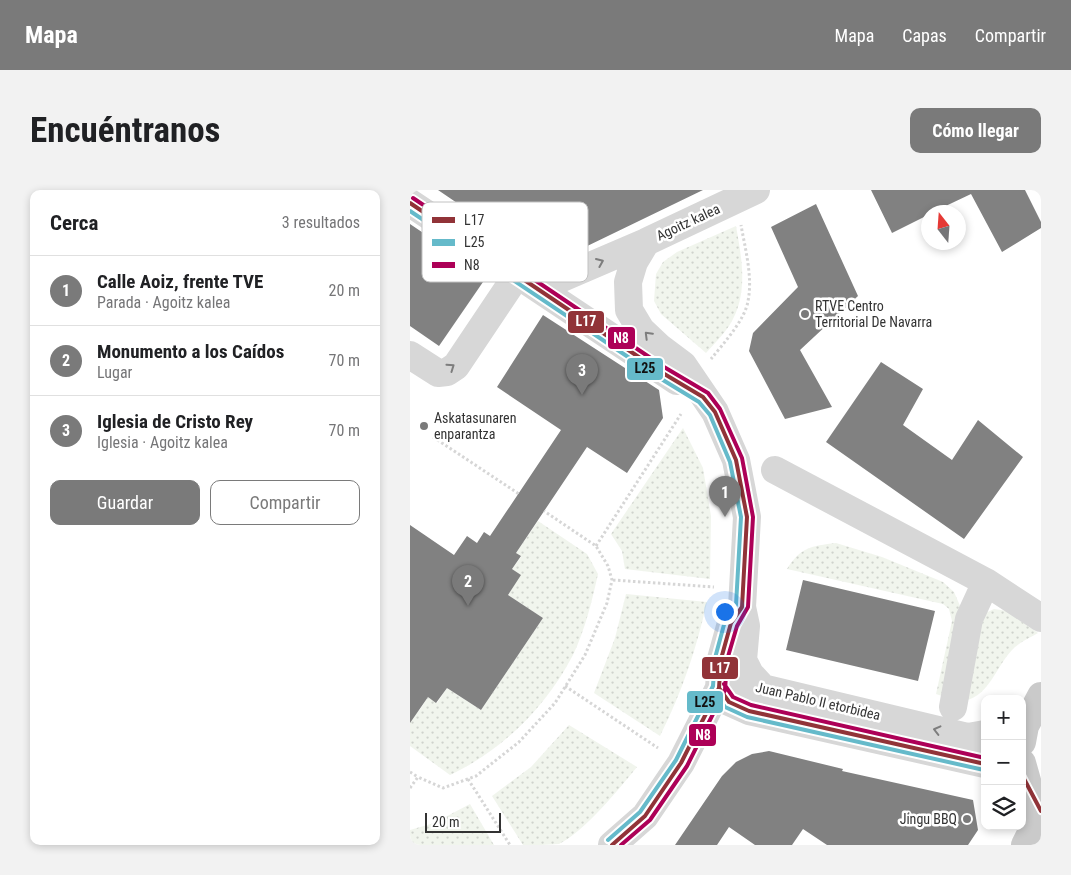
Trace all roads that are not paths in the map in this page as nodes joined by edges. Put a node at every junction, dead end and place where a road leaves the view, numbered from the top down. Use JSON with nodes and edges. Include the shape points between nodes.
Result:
{"nodes":[{"id":1,"x":756,"y":190,"type":"edge"},
{"id":2,"x":410,"y":202,"type":"edge"},
{"id":3,"x":422,"y":210,"type":"edge"},
{"id":4,"x":646,"y":242,"type":"junction"},
{"id":5,"x":588,"y":261,"type":"edge"},
{"id":6,"x":527,"y":282,"type":"edge"},
{"id":7,"x":529,"y":282,"type":"edge"},
{"id":8,"x":410,"y":354,"type":"edge"},
{"id":9,"x":703,"y":397,"type":"junction"},
{"id":10,"x":775,"y":470,"type":"dead end"},
{"id":11,"x":986,"y":582,"type":"junction"},
{"id":12,"x":742,"y":607,"type":"junction"},
{"id":13,"x":1041,"y":618,"type":"edge"},
{"id":14,"x":720,"y":688,"type":"junction"},
{"id":15,"x":763,"y":688,"type":"junction"},
{"id":16,"x":1041,"y":696,"type":"edge"},
{"id":17,"x":953,"y":707,"type":"dead end"},
{"id":18,"x":1026,"y":725,"type":"edge"},
{"id":19,"x":981,"y":735,"type":"edge"},
{"id":20,"x":981,"y":763,"type":"edge"},
{"id":21,"x":1026,"y":780,"type":"edge"},
{"id":22,"x":1041,"y":812,"type":"edge"},
{"id":23,"x":612,"y":845,"type":"edge"},
{"id":24,"x":1025,"y":845,"type":"edge"}],
"edges":[{"from":1,"to":4,"type":"street","name":"Agoitz kalea"},
{"from":2,"to":3,"type":"street"},
{"from":5,"to":4,"type":"street","name":"Agoitz kalea","one_way":true},
{"from":9,"to":4,"type":"street","name":"Agoitz kalea","one_way":true,"via":[[683,365],[642,330],[629,310],[628,282],[634,262]]},
{"from":8,"to":6,"type":"street","one_way":true,"via":[[438,373],[448,372]]},
{"from":7,"to":9,"type":"street","name":"Agoitz kalea"},
{"from":9,"to":12,"type":"street","name":"Agoitz kalea","via":[[715,412],[736,460],[748,517]]},
{"from":10,"to":11,"type":"street"},
{"from":11,"to":13,"type":"street"},
{"from":11,"to":17,"type":"street","via":[[969,619]]},
{"from":12,"to":14,"type":"street","name":"Agoitz kalea","via":[[731,623],[721,659]]},
{"from":12,"to":15,"type":"street","name":"Agoitz kalea","via":[[746,626],[743,660]]},
{"from":14,"to":15,"type":"street","name":"Juan Pablo II etorbidea","via":[[745,684]]},
{"from":14,"to":20,"type":"street","name":"Juan Pablo II etorbidea","via":[[730,702],[749,711]]},
{"from":14,"to":23,"type":"street","name":"Agoitz kalea","via":[[681,763],[645,816]]},
{"from":19,"to":15,"type":"street","name":"Juan Pablo II etorbidea","one_way":true,"via":[[968,737]]},
{"from":16,"to":18,"type":"main road"},
{"from":21,"to":22,"type":"main road"},
{"from":22,"to":24,"type":"main road"}]}
